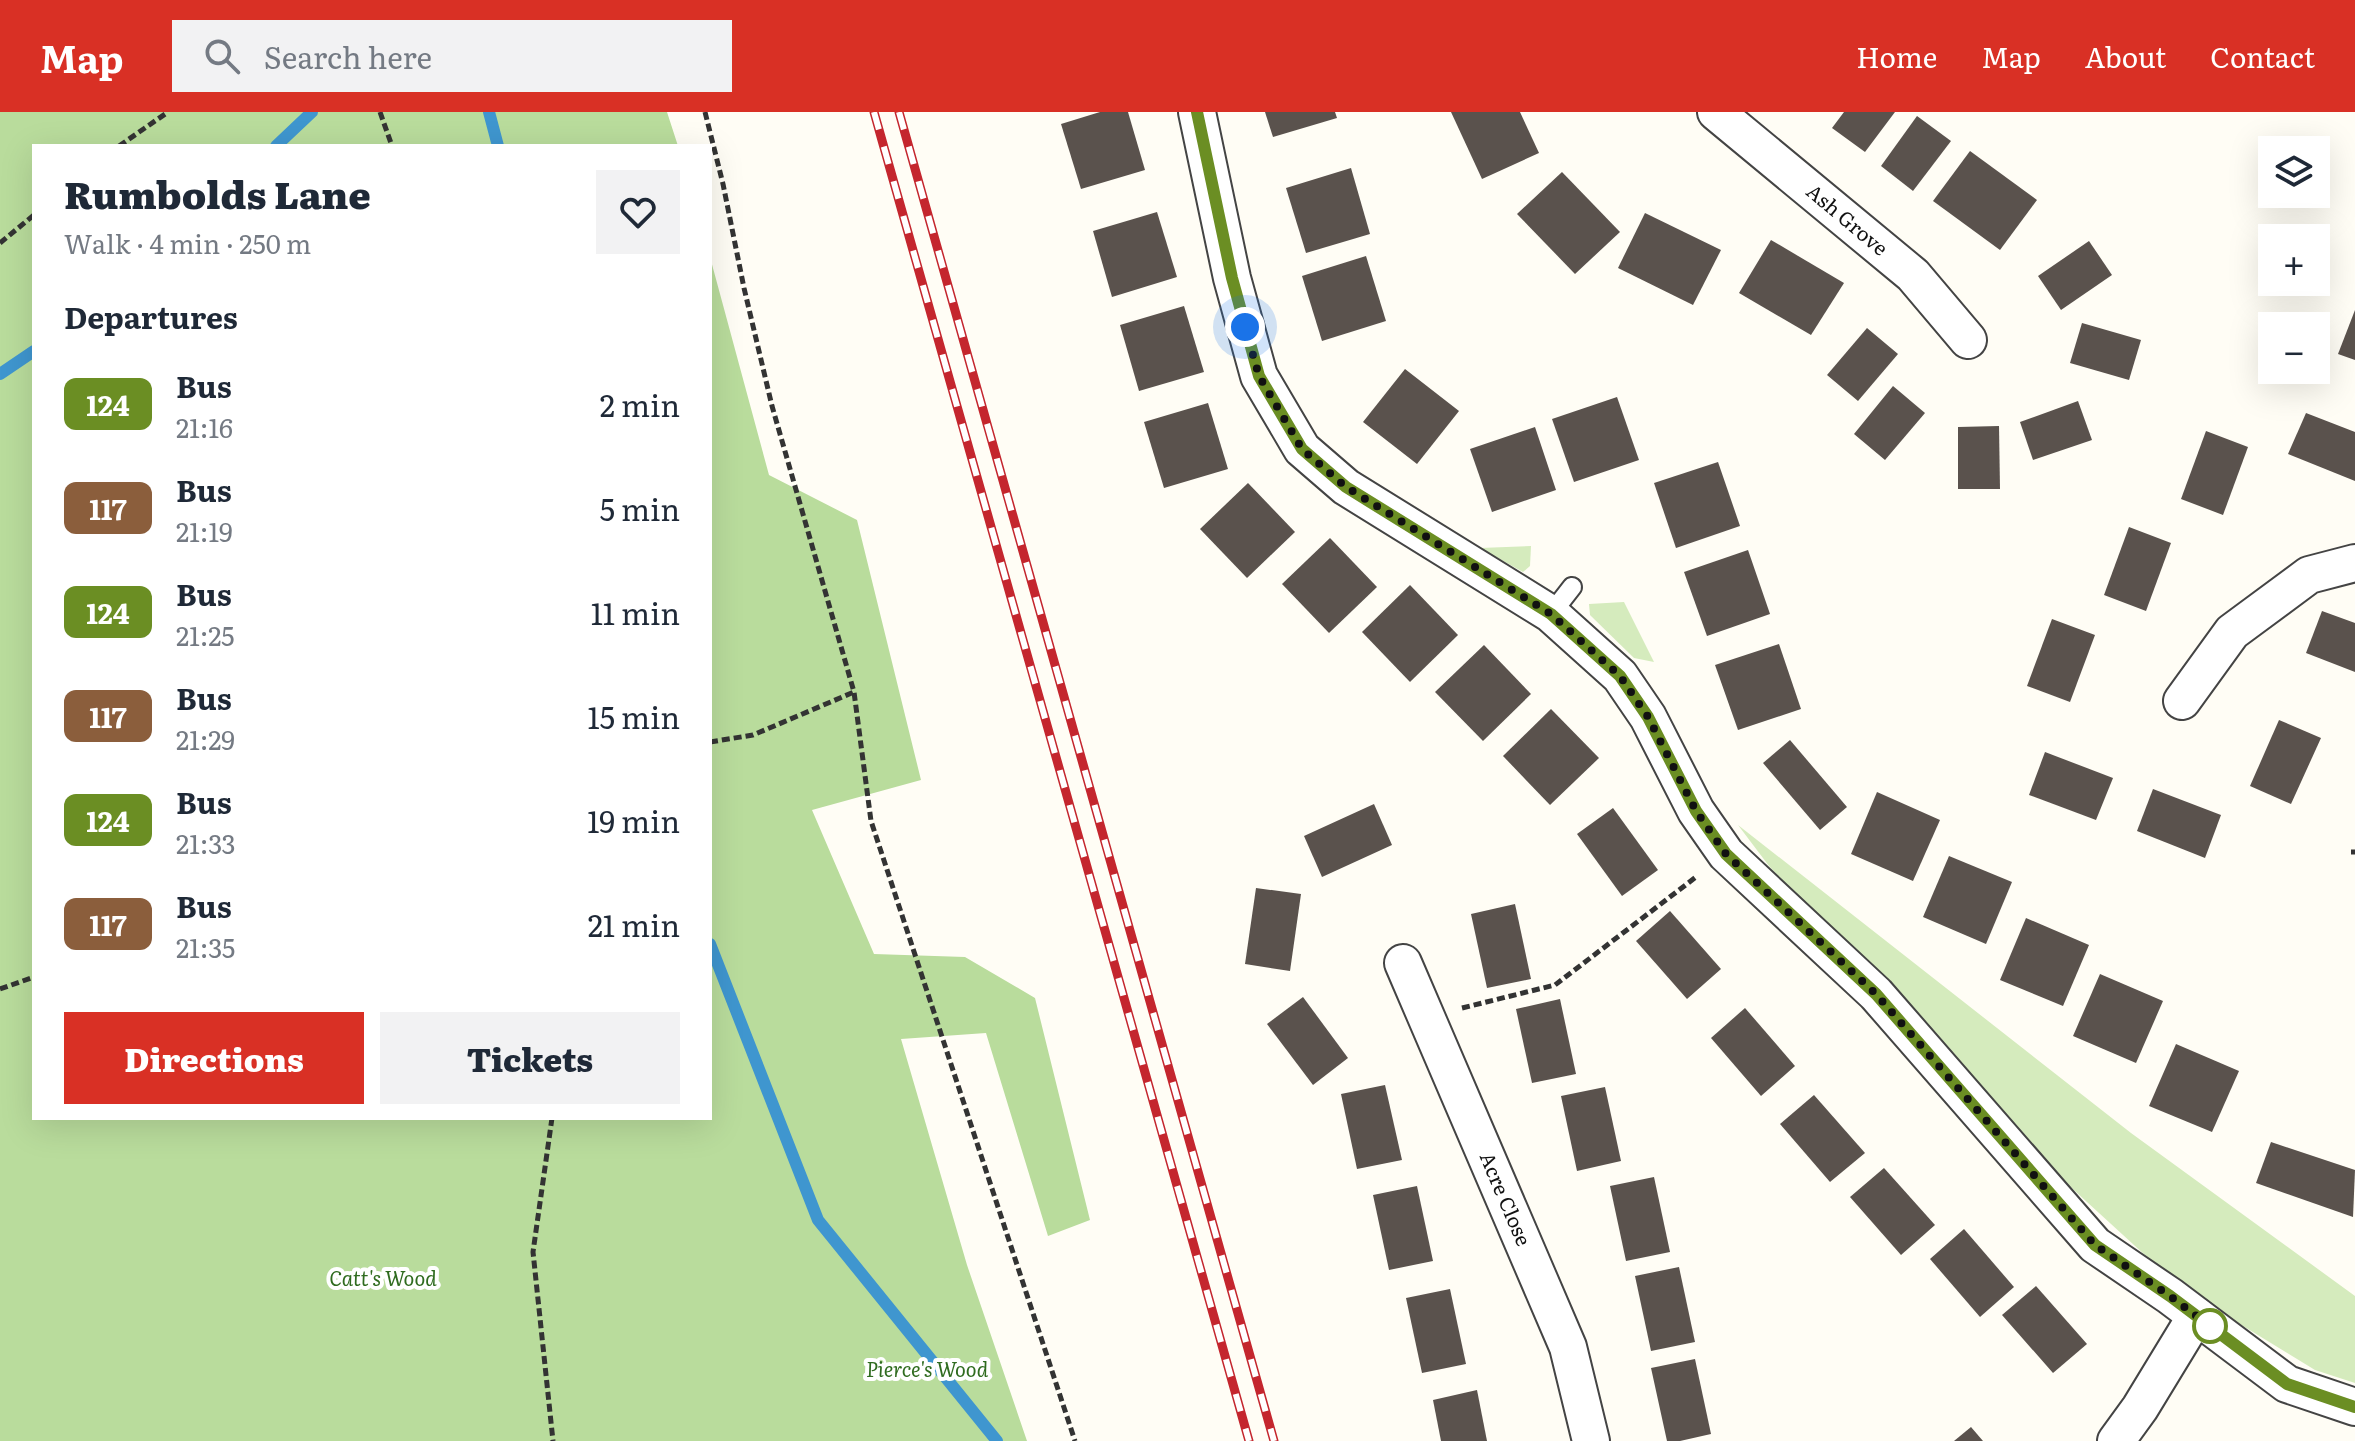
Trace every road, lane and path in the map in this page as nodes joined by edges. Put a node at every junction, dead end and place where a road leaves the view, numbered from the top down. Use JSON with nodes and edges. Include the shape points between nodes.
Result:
{"nodes":[{"id":1,"x":168,"y":112,"type":"edge"},
{"id":2,"x":380,"y":112,"type":"edge"},
{"id":3,"x":705,"y":112,"type":"edge"},
{"id":4,"x":1197,"y":112,"type":"edge"},
{"id":5,"x":1716,"y":112,"type":"edge"},
{"id":6,"x":122,"y":144,"type":"edge"},
{"id":7,"x":391,"y":144,"type":"edge"},
{"id":8,"x":32,"y":217,"type":"edge"},
{"id":9,"x":0,"y":241,"type":"edge"},
{"id":10,"x":1968,"y":340,"type":"dead end"},
{"id":11,"x":2355,"y":563,"type":"edge"},
{"id":12,"x":854,"y":692,"type":"junction"},
{"id":13,"x":2182,"y":701,"type":"dead end"},
{"id":14,"x":712,"y":742,"type":"edge"},
{"id":15,"x":1726,"y":854,"type":"junction"},
{"id":16,"x":1403,"y":963,"type":"dead end"},
{"id":17,"x":32,"y":978,"type":"edge"},
{"id":18,"x":0,"y":989,"type":"edge"},
{"id":19,"x":1426,"y":1017,"type":"junction"},
{"id":20,"x":552,"y":1120,"type":"edge"},
{"id":21,"x":2196,"y":1316,"type":"junction"},
{"id":22,"x":2355,"y":1407,"type":"edge"},
{"id":23,"x":553,"y":1441,"type":"edge"},
{"id":24,"x":1075,"y":1441,"type":"edge"},
{"id":25,"x":1591,"y":1441,"type":"edge"},
{"id":26,"x":2116,"y":1441,"type":"edge"}],
"edges":[{"from":1,"to":6,"type":"path"},
{"from":2,"to":7,"type":"path"},
{"from":3,"to":12,"type":"path","via":[[772,406]]},
{"from":4,"to":15,"type":"street","via":[[1259,376],[1302,449],[1346,487],[1561,600],[1648,717],[1696,811]]},
{"from":5,"to":10,"type":"street","name":"Ash Grove","via":[[1913,275]]},
{"from":8,"to":9,"type":"path"},
{"from":11,"to":13,"type":"street","via":[[2309,575],[2232,632]]},
{"from":12,"to":14,"type":"path","via":[[753,735]]},
{"from":12,"to":24,"type":"path","via":[[871,821]]},
{"from":15,"to":19,"type":"path","via":[[1555,985]]},
{"from":15,"to":21,"type":"street","via":[[1876,994],[2095,1245]]},
{"from":16,"to":19,"type":"street","name":"Acre Close"},
{"from":17,"to":18,"type":"path"},
{"from":19,"to":25,"type":"street","name":"Acre Close","via":[[1568,1347]]},
{"from":20,"to":23,"type":"path","via":[[533,1252]]},
{"from":21,"to":22,"type":"street","via":[[2287,1384]]},
{"from":21,"to":26,"type":"street"}]}
